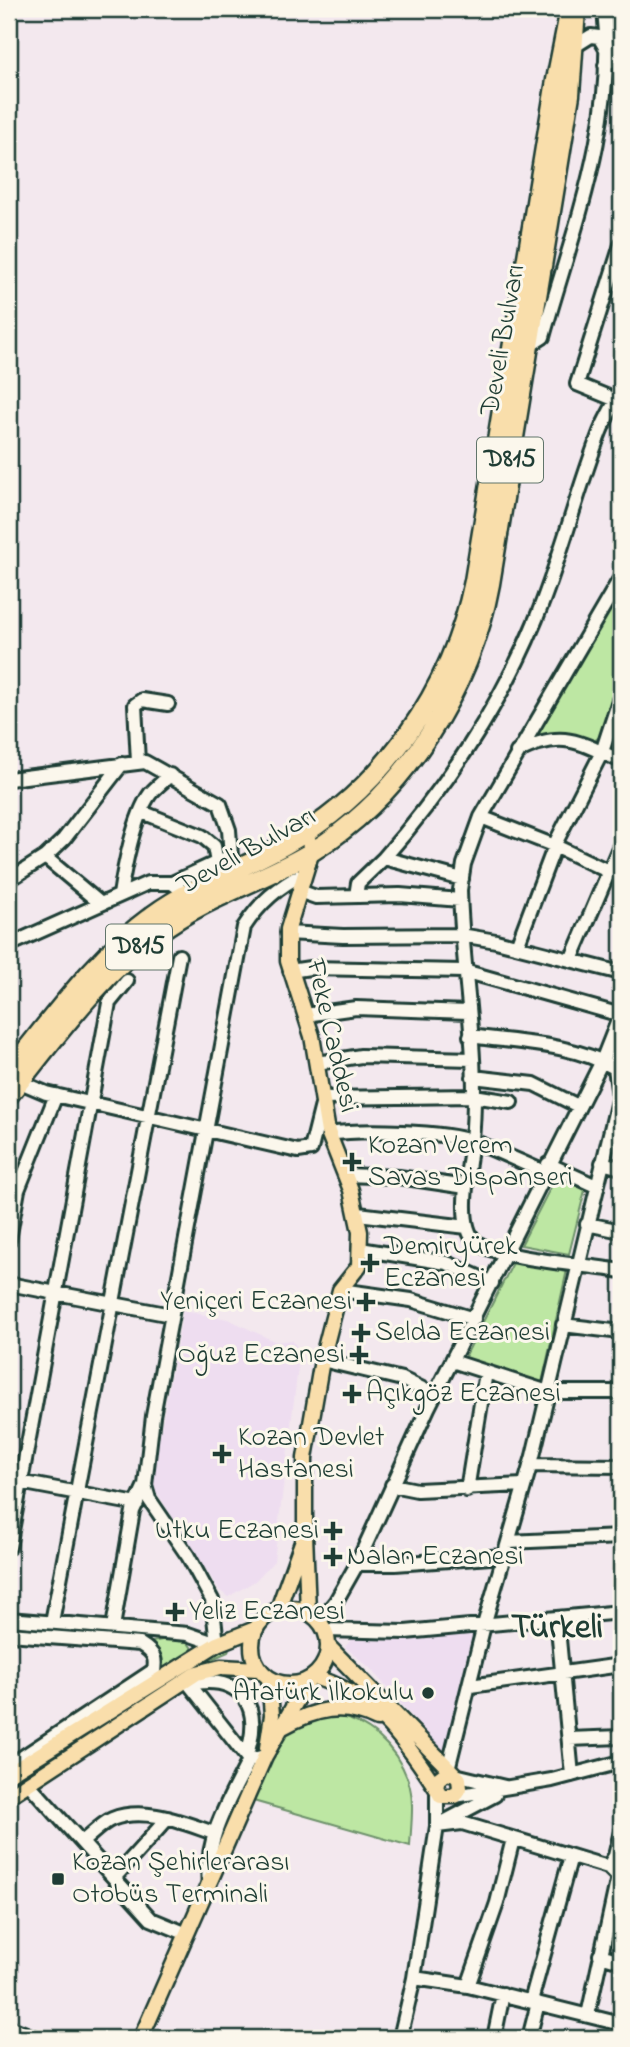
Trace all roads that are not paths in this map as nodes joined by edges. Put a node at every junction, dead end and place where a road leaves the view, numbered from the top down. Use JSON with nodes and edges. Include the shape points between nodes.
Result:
{"nodes":[{"id":1,"x":573,"y":9,"type":"edge"},
{"id":2,"x":604,"y":9,"type":"edge"},
{"id":3,"x":619,"y":9,"type":"edge"},
{"id":4,"x":575,"y":46,"type":"junction"},
{"id":5,"x":606,"y":49,"type":"junction"},
{"id":6,"x":605,"y":65,"type":"junction"},
{"id":7,"x":621,"y":245,"type":"edge"},
{"id":8,"x":615,"y":282,"type":"edge"},
{"id":9,"x":529,"y":346,"type":"junction"},
{"id":10,"x":619,"y":394,"type":"edge"},
{"id":11,"x":621,"y":577,"type":"edge"},
{"id":12,"x":621,"y":694,"type":"edge"},
{"id":13,"x":167,"y":704,"type":"dead end"},
{"id":14,"x":517,"y":752,"type":"junction"},
{"id":15,"x":602,"y":752,"type":"junction"},
{"id":16,"x":621,"y":761,"type":"edge"},
{"id":17,"x":138,"y":762,"type":"junction"},
{"id":18,"x":122,"y":764,"type":"junction"},
{"id":19,"x":170,"y":775,"type":"junction"},
{"id":20,"x":9,"y":779,"type":"edge"},
{"id":21,"x":142,"y":811,"type":"junction"},
{"id":22,"x":481,"y":817,"type":"junction"},
{"id":23,"x":306,"y":833,"type":"junction"},
{"id":24,"x":621,"y":844,"type":"edge"},
{"id":25,"x":555,"y":846,"type":"junction"},
{"id":26,"x":312,"y":851,"type":"junction"},
{"id":27,"x":45,"y":857,"type":"junction"},
{"id":28,"x":384,"y":858,"type":"junction"},
{"id":29,"x":217,"y":863,"type":"junction"},
{"id":30,"x":608,"y":871,"type":"junction"},
{"id":31,"x":304,"y":873,"type":"junction"},
{"id":32,"x":461,"y":879,"type":"junction"},
{"id":33,"x":9,"y":880,"type":"edge"},
{"id":34,"x":172,"y":883,"type":"junction"},
{"id":35,"x":299,"y":891,"type":"junction"},
{"id":36,"x":120,"y":895,"type":"junction"},
{"id":37,"x":187,"y":895,"type":"junction"},
{"id":38,"x":356,"y":896,"type":"junction"},
{"id":39,"x":460,"y":900,"type":"junction"},
{"id":40,"x":102,"y":904,"type":"junction"},
{"id":41,"x":287,"y":933,"type":"junction"},
{"id":42,"x":461,"y":935,"type":"junction"},
{"id":43,"x":9,"y":945,"type":"edge"},
{"id":44,"x":517,"y":946,"type":"junction"},
{"id":45,"x":179,"y":956,"type":"dead end"},
{"id":46,"x":571,"y":960,"type":"junction"},
{"id":47,"x":290,"y":971,"type":"junction"},
{"id":48,"x":464,"y":971,"type":"junction"},
{"id":49,"x":621,"y":973,"type":"edge"},
{"id":50,"x":127,"y":981,"type":"dead end"},
{"id":51,"x":468,"y":1012,"type":"junction"},
{"id":52,"x":621,"y":1014,"type":"edge"},
{"id":53,"x":305,"y":1015,"type":"junction"},
{"id":54,"x":470,"y":1036,"type":"junction"},
{"id":55,"x":472,"y":1059,"type":"junction"},
{"id":56,"x":602,"y":1060,"type":"junction"},
{"id":57,"x":317,"y":1063,"type":"junction"},
{"id":58,"x":473,"y":1077,"type":"junction"},
{"id":59,"x":12,"y":1083,"type":"edge"},
{"id":60,"x":56,"y":1095,"type":"junction"},
{"id":61,"x":474,"y":1096,"type":"junction"},
{"id":62,"x":620,"y":1096,"type":"edge"},
{"id":63,"x":322,"y":1100,"type":"junction"},
{"id":64,"x":511,"y":1102,"type":"dead end"},
{"id":65,"x":91,"y":1104,"type":"junction"},
{"id":66,"x":578,"y":1106,"type":"junction"},
{"id":67,"x":149,"y":1118,"type":"junction"},
{"id":68,"x":206,"y":1132,"type":"junction"},
{"id":69,"x":330,"y":1134,"type":"junction"},
{"id":70,"x":615,"y":1134,"type":"edge"},
{"id":71,"x":472,"y":1141,"type":"junction"},
{"id":72,"x":602,"y":1163,"type":"junction"},
{"id":73,"x":546,"y":1168,"type":"junction"},
{"id":74,"x":621,"y":1168,"type":"edge"},
{"id":75,"x":346,"y":1175,"type":"junction"},
{"id":76,"x":597,"y":1186,"type":"junction"},
{"id":77,"x":466,"y":1187,"type":"junction"},
{"id":78,"x":358,"y":1214,"type":"junction"},
{"id":79,"x":587,"y":1224,"type":"junction"},
{"id":80,"x":467,"y":1227,"type":"junction"},
{"id":81,"x":621,"y":1231,"type":"edge"},
{"id":82,"x":9,"y":1240,"type":"edge"},
{"id":83,"x":360,"y":1249,"type":"junction"},
{"id":84,"x":507,"y":1254,"type":"junction"},
{"id":85,"x":578,"y":1263,"type":"junction"},
{"id":86,"x":621,"y":1271,"type":"edge"},
{"id":87,"x":492,"y":1283,"type":"junction"},
{"id":88,"x":9,"y":1284,"type":"edge"},
{"id":89,"x":340,"y":1290,"type":"junction"},
{"id":90,"x":56,"y":1293,"type":"junction"},
{"id":91,"x":110,"y":1304,"type":"junction"},
{"id":92,"x":171,"y":1315,"type":"junction"},
{"id":93,"x":474,"y":1319,"type":"junction"},
{"id":94,"x":563,"y":1325,"type":"junction"},
{"id":95,"x":621,"y":1332,"type":"edge"},
{"id":96,"x":322,"y":1360,"type":"junction"},
{"id":97,"x":452,"y":1361,"type":"junction"},
{"id":98,"x":486,"y":1371,"type":"junction"},
{"id":99,"x":548,"y":1392,"type":"junction"},
{"id":100,"x":621,"y":1392,"type":"edge"},
{"id":101,"x":435,"y":1395,"type":"junction"},
{"id":102,"x":530,"y":1465,"type":"junction"},
{"id":103,"x":621,"y":1466,"type":"edge"},
{"id":104,"x":15,"y":1481,"type":"edge"},
{"id":105,"x":145,"y":1485,"type":"junction"},
{"id":106,"x":393,"y":1485,"type":"junction"},
{"id":107,"x":524,"y":1485,"type":"junction"},
{"id":108,"x":467,"y":1490,"type":"junction"},
{"id":109,"x":76,"y":1492,"type":"junction"},
{"id":110,"x":137,"y":1504,"type":"junction"},
{"id":111,"x":305,"y":1534,"type":"junction"},
{"id":112,"x":621,"y":1537,"type":"edge"},
{"id":113,"x":508,"y":1542,"type":"junction"},
{"id":114,"x":9,"y":1548,"type":"edge"},
{"id":115,"x":504,"y":1556,"type":"junction"},
{"id":116,"x":356,"y":1564,"type":"junction"},
{"id":117,"x":278,"y":1609,"type":"junction"},
{"id":118,"x":621,"y":1612,"type":"edge"},
{"id":119,"x":557,"y":1618,"type":"junction"},
{"id":120,"x":9,"y":1619,"type":"edge"},
{"id":121,"x":318,"y":1621,"type":"junction"},
{"id":122,"x":52,"y":1622,"type":"junction"},
{"id":123,"x":484,"y":1625,"type":"junction"},
{"id":124,"x":113,"y":1627,"type":"junction"},
{"id":125,"x":255,"y":1629,"type":"junction"},
{"id":126,"x":9,"y":1634,"type":"edge"},
{"id":127,"x":217,"y":1644,"type":"junction"},
{"id":128,"x":328,"y":1646,"type":"junction"},
{"id":129,"x":621,"y":1665,"type":"edge"},
{"id":130,"x":264,"y":1673,"type":"junction"},
{"id":131,"x":562,"y":1673,"type":"junction"},
{"id":132,"x":153,"y":1677,"type":"junction"},
{"id":133,"x":311,"y":1678,"type":"junction"},
{"id":134,"x":187,"y":1682,"type":"junction"},
{"id":135,"x":470,"y":1686,"type":"junction"},
{"id":136,"x":387,"y":1724,"type":"junction"},
{"id":137,"x":283,"y":1727,"type":"junction"},
{"id":138,"x":621,"y":1737,"type":"edge"},
{"id":139,"x":569,"y":1740,"type":"junction"},
{"id":140,"x":265,"y":1756,"type":"junction"},
{"id":141,"x":247,"y":1758,"type":"junction"},
{"id":142,"x":621,"y":1762,"type":"edge"},
{"id":143,"x":9,"y":1766,"type":"edge"},
{"id":144,"x":452,"y":1772,"type":"junction"},
{"id":145,"x":9,"y":1774,"type":"edge"},
{"id":146,"x":572,"y":1775,"type":"junction"},
{"id":147,"x":28,"y":1783,"type":"junction"},
{"id":148,"x":512,"y":1788,"type":"junction"},
{"id":149,"x":445,"y":1794,"type":"junction"},
{"id":150,"x":9,"y":1796,"type":"edge"},
{"id":151,"x":229,"y":1800,"type":"junction"},
{"id":152,"x":245,"y":1803,"type":"junction"},
{"id":153,"x":167,"y":1818,"type":"junction"},
{"id":154,"x":437,"y":1826,"type":"junction"},
{"id":155,"x":621,"y":1832,"type":"edge"},
{"id":156,"x":214,"y":1833,"type":"junction"},
{"id":157,"x":513,"y":1839,"type":"junction"},
{"id":158,"x":82,"y":1842,"type":"junction"},
{"id":159,"x":571,"y":1856,"type":"junction"},
{"id":160,"x":608,"y":1867,"type":"junction"},
{"id":161,"x":620,"y":1877,"type":"edge"},
{"id":162,"x":114,"y":1878,"type":"junction"},
{"id":163,"x":209,"y":1885,"type":"junction"},
{"id":164,"x":187,"y":1934,"type":"junction"},
{"id":165,"x":600,"y":1955,"type":"junction"},
{"id":166,"x":621,"y":1961,"type":"edge"},
{"id":167,"x":414,"y":1978,"type":"junction"},
{"id":168,"x":468,"y":1986,"type":"junction"},
{"id":169,"x":503,"y":1994,"type":"junction"},
{"id":170,"x":535,"y":2002,"type":"junction"},
{"id":171,"x":588,"y":2015,"type":"junction"},
{"id":172,"x":621,"y":2024,"type":"edge"},
{"id":173,"x":9,"y":2027,"type":"edge"},
{"id":174,"x":36,"y":2038,"type":"edge"},
{"id":175,"x":141,"y":2038,"type":"edge"},
{"id":176,"x":404,"y":2038,"type":"edge"},
{"id":177,"x":494,"y":2038,"type":"edge"},
{"id":178,"x":529,"y":2038,"type":"edge"}],
"edges":[{"from":1,"to":4,"type":"highway","name":"Develi Bulvarı","number":"D815"},
{"from":1,"to":23,"type":"highway","name":"Develi Bulvarı","number":"D815","via":[[556,80],[466,615],[440,680],[397,749],[355,797]]},
{"from":2,"to":5,"type":"street"},
{"from":3,"to":6,"type":"street","via":[[615,58]]},
{"from":4,"to":5,"type":"street","via":[[591,36],[599,37]]},
{"from":4,"to":9,"type":"highway","name":"Develi Bulvarı","number":"D815"},
{"from":5,"to":6,"type":"street"},
{"from":6,"to":9,"type":"street","via":[[594,159],[580,218],[543,337]]},
{"from":7,"to":8,"type":"street"},
{"from":8,"to":10,"type":"street","via":[[577,384]]},
{"from":9,"to":26,"type":"highway","name":"Develi Bulvarı","number":"D815","via":[[488,596],[459,680],[434,725],[393,781]]},
{"from":10,"to":28,"type":"street","via":[[600,432],[549,585],[510,672],[449,774]]},
{"from":11,"to":14,"type":"street"},
{"from":12,"to":15,"type":"street"},
{"from":13,"to":17,"type":"street","via":[[142,700],[135,705]]},
{"from":14,"to":15,"type":"street","via":[[555,738],[569,738]]},
{"from":14,"to":22,"type":"street"},
{"from":15,"to":16,"type":"street"},
{"from":15,"to":25,"type":"street"},
{"from":17,"to":18,"type":"street"},
{"from":17,"to":19,"type":"street"},
{"from":18,"to":20,"type":"street"},
{"from":18,"to":27,"type":"street"},
{"from":19,"to":21,"type":"street","via":[[150,795]]},
{"from":19,"to":29,"type":"street","via":[[220,804],[231,856]]},
{"from":21,"to":29,"type":"street","via":[[202,836],[214,846]]},
{"from":21,"to":36,"type":"street"},
{"from":22,"to":25,"type":"street"},
{"from":22,"to":32,"type":"street"},
{"from":23,"to":26,"type":"main road"},
{"from":23,"to":37,"type":"highway","name":"Develi Bulvarı","number":"D815"},
{"from":24,"to":30,"type":"street"},
{"from":25,"to":30,"type":"street"},
{"from":25,"to":44,"type":"street"},
{"from":26,"to":31,"type":"main road","name":"Feke Caddesi"},
{"from":26,"to":59,"type":"highway","name":"Develi Bulvarı","number":"D815","via":[[160,930],[104,980]]},
{"from":27,"to":33,"type":"street"},
{"from":27,"to":40,"type":"street"},
{"from":28,"to":32,"type":"street"},
{"from":28,"to":38,"type":"street","via":[[358,883]]},
{"from":29,"to":34,"type":"street"},
{"from":30,"to":46,"type":"street"},
{"from":31,"to":35,"type":"main road","name":"Feke Caddesi"},
{"from":31,"to":68,"type":"street","via":[[280,886],[244,927]]},
{"from":32,"to":39,"type":"street"},
{"from":34,"to":36,"type":"street","via":[[148,883]]},
{"from":34,"to":37,"type":"street"},
{"from":35,"to":38,"type":"street","via":[[316,897]]},
{"from":35,"to":41,"type":"main road","name":"Feke Caddesi"},
{"from":36,"to":40,"type":"street"},
{"from":37,"to":59,"type":"highway","name":"Develi Bulvarı","number":"D815","via":[[156,913],[111,950]]},
{"from":38,"to":39,"type":"street"},
{"from":39,"to":42,"type":"street"},
{"from":40,"to":43,"type":"street"},
{"from":41,"to":42,"type":"street"},
{"from":41,"to":47,"type":"main road","name":"Feke Caddesi"},
{"from":42,"to":44,"type":"street"},
{"from":42,"to":48,"type":"street"},
{"from":44,"to":46,"type":"street"},
{"from":45,"to":67,"type":"street"},
{"from":46,"to":49,"type":"street"},
{"from":47,"to":48,"type":"street"},
{"from":47,"to":53,"type":"main road","name":"Feke Caddesi"},
{"from":48,"to":51,"type":"street"},
{"from":48,"to":52,"type":"street"},
{"from":50,"to":65,"type":"street","via":[[109,1003]]},
{"from":51,"to":53,"type":"street","via":[[356,1008]]},
{"from":51,"to":54,"type":"street"},
{"from":52,"to":56,"type":"street"},
{"from":53,"to":57,"type":"main road","name":"Feke Caddesi"},
{"from":54,"to":55,"type":"street"},
{"from":54,"to":56,"type":"street","via":[[570,1049]]},
{"from":55,"to":57,"type":"street","via":[[361,1056]]},
{"from":55,"to":58,"type":"street"},
{"from":56,"to":62,"type":"street","via":[[615,1068]]},
{"from":56,"to":66,"type":"street"},
{"from":57,"to":63,"type":"main road","name":"Feke Caddesi"},
{"from":58,"to":61,"type":"street"},
{"from":58,"to":66,"type":"street","via":[[534,1084]]},
{"from":59,"to":60,"type":"street"},
{"from":60,"to":65,"type":"street"},
{"from":60,"to":82,"type":"street","via":[[18,1190]]},
{"from":61,"to":63,"type":"street"},
{"from":61,"to":64,"type":"street"},
{"from":61,"to":71,"type":"street"},
{"from":62,"to":70,"type":"street"},
{"from":63,"to":68,"type":"street","via":[[307,1152]]},
{"from":63,"to":69,"type":"main road","name":"Feke Caddesi"},
{"from":65,"to":67,"type":"street"},
{"from":65,"to":90,"type":"street"},
{"from":66,"to":73,"type":"street"},
{"from":67,"to":68,"type":"street"},
{"from":67,"to":91,"type":"street"},
{"from":68,"to":92,"type":"street"},
{"from":69,"to":71,"type":"street","via":[[390,1133]]},
{"from":69,"to":75,"type":"main road","name":"Feke Caddesi"},
{"from":70,"to":72,"type":"street"},
{"from":71,"to":73,"type":"street"},
{"from":71,"to":77,"type":"street"},
{"from":72,"to":74,"type":"street"},
{"from":72,"to":76,"type":"street"},
{"from":73,"to":76,"type":"street"},
{"from":73,"to":84,"type":"street"},
{"from":75,"to":77,"type":"street"},
{"from":75,"to":78,"type":"main road","name":"Feke Caddesi"},
{"from":76,"to":79,"type":"street"},
{"from":77,"to":80,"type":"street"},
{"from":78,"to":80,"type":"street"},
{"from":78,"to":83,"type":"main road","name":"Feke Caddesi"},
{"from":79,"to":81,"type":"street"},
{"from":79,"to":85,"type":"street"},
{"from":80,"to":84,"type":"street","via":[[478,1244]]},
{"from":83,"to":87,"type":"street","via":[[447,1263]]},
{"from":83,"to":89,"type":"main road","name":"Feke Caddesi","via":[[359,1266]]},
{"from":84,"to":85,"type":"street"},
{"from":84,"to":87,"type":"street"},
{"from":85,"to":86,"type":"street"},
{"from":85,"to":94,"type":"street"},
{"from":87,"to":93,"type":"street"},
{"from":88,"to":90,"type":"street"},
{"from":89,"to":93,"type":"street","via":[[411,1300]]},
{"from":89,"to":96,"type":"main road","name":"Feke Caddesi"},
{"from":90,"to":91,"type":"street"},
{"from":90,"to":104,"type":"street"},
{"from":91,"to":92,"type":"street"},
{"from":91,"to":109,"type":"street"},
{"from":92,"to":105,"type":"street"},
{"from":93,"to":97,"type":"street"},
{"from":94,"to":95,"type":"street"},
{"from":94,"to":99,"type":"street"},
{"from":96,"to":101,"type":"street","via":[[402,1379]]},
{"from":96,"to":111,"type":"main road","name":"Feke Caddesi","via":[[305,1458]]},
{"from":97,"to":98,"type":"street"},
{"from":97,"to":101,"type":"street"},
{"from":98,"to":99,"type":"street"},
{"from":98,"to":108,"type":"street"},
{"from":99,"to":100,"type":"street"},
{"from":99,"to":102,"type":"street"},
{"from":101,"to":106,"type":"street"},
{"from":102,"to":103,"type":"street"},
{"from":102,"to":107,"type":"street"},
{"from":104,"to":109,"type":"street"},
{"from":104,"to":114,"type":"street"},
{"from":105,"to":110,"type":"street"},
{"from":105,"to":127,"type":"street","via":[[149,1499],[212,1600]]},
{"from":106,"to":108,"type":"street"},
{"from":106,"to":116,"type":"street"},
{"from":107,"to":108,"type":"street"},
{"from":107,"to":113,"type":"street"},
{"from":109,"to":110,"type":"street"},
{"from":109,"to":122,"type":"street"},
{"from":110,"to":124,"type":"street"},
{"from":111,"to":117,"type":"main road"},
{"from":111,"to":121,"type":"main road","name":"Feke Caddesi"},
{"from":112,"to":113,"type":"street"},
{"from":113,"to":115,"type":"street"},
{"from":115,"to":116,"type":"street"},
{"from":115,"to":123,"type":"street"},
{"from":116,"to":121,"type":"street","via":[[336,1601]]},
{"from":117,"to":121,"type":"main road","via":[[298,1608]]},
{"from":117,"to":125,"type":"main road"},
{"from":118,"to":119,"type":"street"},
{"from":119,"to":123,"type":"street"},
{"from":119,"to":131,"type":"street"},
{"from":120,"to":122,"type":"street"},
{"from":121,"to":123,"type":"street","via":[[405,1632]]},
{"from":121,"to":128,"type":"main road"},
{"from":122,"to":124,"type":"street"},
{"from":123,"to":135,"type":"street"},
{"from":124,"to":127,"type":"street","via":[[188,1634]]},
{"from":125,"to":127,"type":"main road"},
{"from":125,"to":130,"type":"main road","via":[[251,1649]]},
{"from":126,"to":132,"type":"street","via":[[140,1644],[152,1651]]},
{"from":127,"to":132,"type":"main road"},
{"from":128,"to":133,"type":"main road","via":[[324,1663]]},
{"from":128,"to":144,"type":"main road"},
{"from":129,"to":131,"type":"street"},
{"from":130,"to":133,"type":"main road","via":[[289,1684]]},
{"from":130,"to":134,"type":"main road","via":[[208,1668]]},
{"from":130,"to":140,"type":"main road","via":[[272,1715]]},
{"from":131,"to":135,"type":"street"},
{"from":131,"to":139,"type":"street"},
{"from":132,"to":143,"type":"street"},
{"from":132,"to":145,"type":"main road"},
{"from":133,"to":136,"type":"main road","via":[[351,1691]]},
{"from":133,"to":137,"type":"main road"},
{"from":134,"to":141,"type":"street"},
{"from":134,"to":141,"type":"street","via":[[217,1682],[248,1703],[255,1727]]},
{"from":134,"to":147,"type":"main road"},
{"from":135,"to":144,"type":"street"},
{"from":136,"to":137,"type":"main road","via":[[340,1708],[317,1710]]},
{"from":136,"to":149,"type":"main road"},
{"from":137,"to":140,"type":"main road"},
{"from":138,"to":139,"type":"street"},
{"from":139,"to":146,"type":"street"},
{"from":140,"to":141,"type":"street"},
{"from":140,"to":152,"type":"main road"},
{"from":141,"to":151,"type":"street"},
{"from":142,"to":146,"type":"street"},
{"from":144,"to":148,"type":"street"},
{"from":144,"to":149,"type":"main road","via":[[441,1775]]},
{"from":144,"to":149,"type":"main road","via":[[461,1784]]},
{"from":146,"to":148,"type":"street"},
{"from":147,"to":150,"type":"main road"},
{"from":147,"to":158,"type":"street"},
{"from":148,"to":149,"type":"street"},
{"from":148,"to":154,"type":"street"},
{"from":149,"to":154,"type":"street"},
{"from":151,"to":152,"type":"street"},
{"from":151,"to":156,"type":"street"},
{"from":152,"to":163,"type":"main road"},
{"from":153,"to":156,"type":"street"},
{"from":153,"to":158,"type":"street","via":[[128,1815],[111,1819]]},
{"from":153,"to":162,"type":"street"},
{"from":154,"to":157,"type":"street","via":[[462,1823]]},
{"from":154,"to":167,"type":"street"},
{"from":155,"to":160,"type":"street"},
{"from":156,"to":163,"type":"street","via":[[206,1862]]},
{"from":157,"to":159,"type":"street"},
{"from":157,"to":168,"type":"street"},
{"from":158,"to":162,"type":"street"},
{"from":159,"to":160,"type":"street"},
{"from":159,"to":170,"type":"street"},
{"from":160,"to":161,"type":"street"},
{"from":161,"to":165,"type":"street"},
{"from":162,"to":164,"type":"street","via":[[151,1919]]},
{"from":163,"to":164,"type":"main road"},
{"from":164,"to":175,"type":"main road"},
{"from":165,"to":166,"type":"street"},
{"from":165,"to":171,"type":"street"},
{"from":167,"to":168,"type":"street"},
{"from":167,"to":176,"type":"street"},
{"from":168,"to":169,"type":"street"},
{"from":169,"to":170,"type":"street"},
{"from":169,"to":177,"type":"street"},
{"from":170,"to":171,"type":"street"},
{"from":170,"to":178,"type":"street"},
{"from":171,"to":172,"type":"street"},
{"from":173,"to":174,"type":"street"}]}
